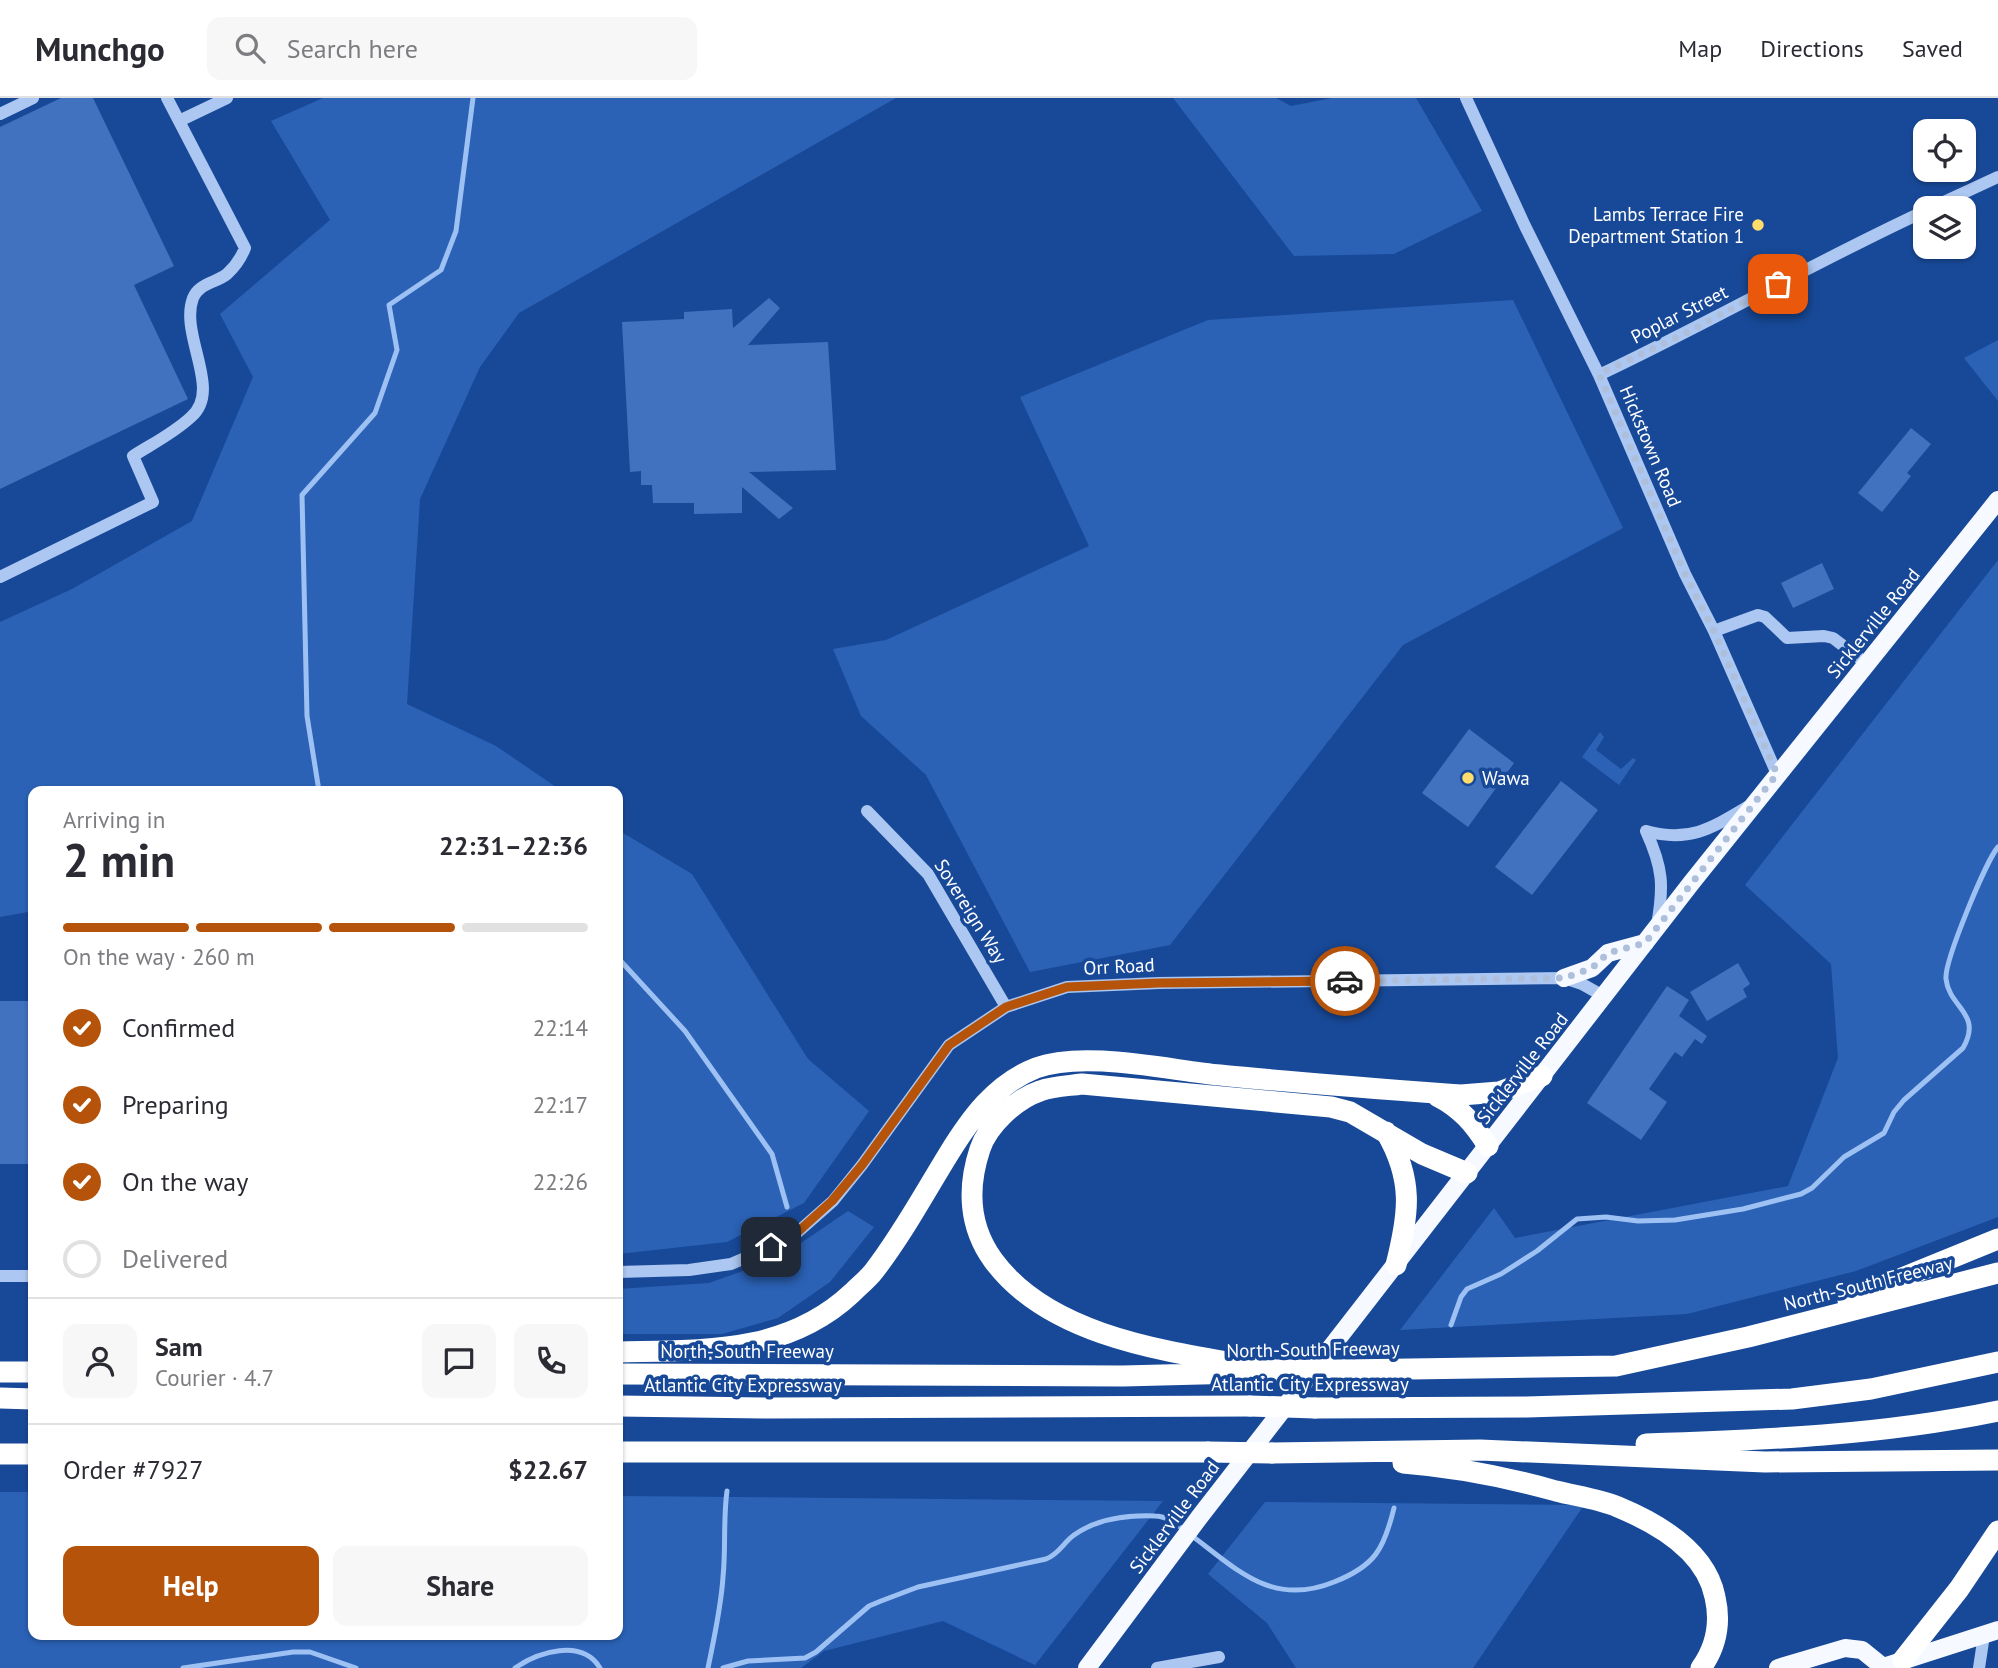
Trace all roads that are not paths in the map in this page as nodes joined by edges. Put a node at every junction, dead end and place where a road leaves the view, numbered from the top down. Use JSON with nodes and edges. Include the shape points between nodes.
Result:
{"nodes":[{"id":1,"x":33,"y":98,"type":"edge"},
{"id":2,"x":167,"y":98,"type":"edge"},
{"id":3,"x":227,"y":98,"type":"edge"},
{"id":4,"x":1466,"y":98,"type":"edge"},
{"id":5,"x":0,"y":114,"type":"edge"},
{"id":6,"x":179,"y":121,"type":"junction"},
{"id":7,"x":1998,"y":177,"type":"edge"},
{"id":8,"x":1957,"y":196,"type":"edge"},
{"id":9,"x":1913,"y":217,"type":"edge"},
{"id":10,"x":1599,"y":374,"type":"junction"},
{"id":11,"x":1998,"y":500,"type":"edge"},
{"id":12,"x":0,"y":577,"type":"edge"},
{"id":13,"x":1714,"y":631,"type":"junction"},
{"id":14,"x":1867,"y":664,"type":"junction"},
{"id":15,"x":1777,"y":774,"type":"junction"},
{"id":16,"x":1758,"y":800,"type":"junction"},
{"id":17,"x":867,"y":811,"type":"dead end"},
{"id":18,"x":1657,"y":927,"type":"junction"},
{"id":19,"x":1645,"y":943,"type":"junction"},
{"id":20,"x":1564,"y":978,"type":"junction"},
{"id":21,"x":1605,"y":996,"type":"junction"},
{"id":22,"x":1006,"y":1007,"type":"junction"},
{"id":23,"x":1542,"y":1076,"type":"junction"},
{"id":24,"x":1432,"y":1093,"type":"junction"},
{"id":25,"x":1385,"y":1130,"type":"junction"},
{"id":26,"x":1488,"y":1146,"type":"junction"},
{"id":27,"x":1467,"y":1173,"type":"junction"},
{"id":28,"x":1998,"y":1239,"type":"edge"},
{"id":29,"x":1396,"y":1265,"type":"junction"},
{"id":30,"x":623,"y":1272,"type":"edge"},
{"id":31,"x":1998,"y":1273,"type":"edge"},
{"id":32,"x":0,"y":1276,"type":"edge"},
{"id":33,"x":28,"y":1276,"type":"edge"},
{"id":34,"x":1777,"y":1330,"type":"junction"},
{"id":35,"x":623,"y":1352,"type":"edge"},
{"id":36,"x":1998,"y":1362,"type":"edge"},
{"id":37,"x":1274,"y":1370,"type":"junction"},
{"id":38,"x":0,"y":1372,"type":"edge"},
{"id":39,"x":28,"y":1372,"type":"edge"},
{"id":40,"x":623,"y":1374,"type":"edge"},
{"id":41,"x":0,"y":1398,"type":"edge"},
{"id":42,"x":28,"y":1398,"type":"edge"},
{"id":43,"x":623,"y":1406,"type":"edge"},
{"id":44,"x":1998,"y":1410,"type":"edge"},
{"id":45,"x":1480,"y":1450,"type":"junction"},
{"id":46,"x":623,"y":1452,"type":"edge"},
{"id":47,"x":1272,"y":1452,"type":"junction"},
{"id":48,"x":0,"y":1454,"type":"edge"},
{"id":49,"x":28,"y":1454,"type":"edge"},
{"id":50,"x":1998,"y":1460,"type":"edge"},
{"id":51,"x":1998,"y":1531,"type":"edge"},
{"id":52,"x":1991,"y":1633,"type":"edge"},
{"id":53,"x":1219,"y":1657,"type":"dead end"},
{"id":54,"x":1892,"y":1666,"type":"edge"},
{"id":55,"x":1087,"y":1668,"type":"edge"},
{"id":56,"x":1157,"y":1668,"type":"edge"},
{"id":57,"x":1701,"y":1668,"type":"edge"},
{"id":58,"x":1778,"y":1668,"type":"edge"},
{"id":59,"x":1979,"y":1668,"type":"edge"}],
"edges":[{"from":1,"to":5,"type":"street"},
{"from":2,"to":6,"type":"street"},
{"from":3,"to":6,"type":"street"},
{"from":4,"to":10,"type":"street","name":"Hickstown Road"},
{"from":6,"to":12,"type":"street","via":[[245,248],[225,276],[205,284],[194,295],[191,335],[204,386],[201,406],[192,417],[133,456],[153,502]]},
{"from":7,"to":8,"type":"street"},
{"from":9,"to":10,"type":"street","name":"Poplar Street"},
{"from":10,"to":13,"type":"street","name":"Hickstown Road"},
{"from":11,"to":14,"type":"main road","name":"Sicklerville Road"},
{"from":13,"to":14,"type":"street","via":[[1758,615],[1787,638],[1833,638]]},
{"from":13,"to":15,"type":"street","name":"Hickstown Road"},
{"from":14,"to":15,"type":"main road","name":"Sicklerville Road"},
{"from":15,"to":16,"type":"main road","name":"Sicklerville Road"},
{"from":16,"to":18,"type":"main road","name":"Sicklerville Road"},
{"from":16,"to":18,"type":"street","via":[[1711,829],[1687,836],[1646,831],[1660,866]]},
{"from":17,"to":22,"type":"street","name":"Sovereign Way","via":[[928,874]]},
{"from":18,"to":19,"type":"main road","name":"Sicklerville Road"},
{"from":19,"to":20,"type":"main road","via":[[1608,953],[1592,968]]},
{"from":19,"to":21,"type":"main road","name":"Sicklerville Road"},
{"from":20,"to":21,"type":"street","name":"Orr Road"},
{"from":20,"to":22,"type":"street","name":"Orr Road","via":[[1067,987]]},
{"from":21,"to":23,"type":"main road","name":"Sicklerville Road"},
{"from":22,"to":30,"type":"street","name":"Orr Road","via":[[949,1045],[862,1165],[832,1201],[791,1238],[731,1264]]},
{"from":23,"to":24,"type":"highway","via":[[1480,1095]]},
{"from":23,"to":26,"type":"main road","name":"Sicklerville Road"},
{"from":24,"to":26,"type":"highway","via":[[1463,1112]]},
{"from":24,"to":35,"type":"highway","via":[[1111,1062],[1062,1062],[1037,1068],[1007,1083],[983,1104],[873,1273],[842,1303],[808,1325],[758,1343]]},
{"from":25,"to":27,"type":"highway","via":[[1422,1154]]},
{"from":25,"to":29,"type":"highway","via":[[1402,1165],[1408,1197]]},
{"from":25,"to":37,"type":"highway","via":[[1331,1107],[1082,1084],[1037,1092],[997,1121],[981,1146],[972,1179],[972,1214],[984,1247],[1005,1276],[1032,1299],[1098,1332]]},
{"from":26,"to":27,"type":"main road","name":"Sicklerville Road"},
{"from":27,"to":29,"type":"main road","name":"Sicklerville Road"},
{"from":28,"to":34,"type":"highway"},
{"from":29,"to":55,"type":"main road","name":"Sicklerville Road"},
{"from":31,"to":34,"type":"highway","name":"North-South Freeway"},
{"from":32,"to":33,"type":"street"},
{"from":34,"to":37,"type":"highway","name":"North-South Freeway","bridge":true,"via":[[1616,1366]]},
{"from":36,"to":43,"type":"highway","name":"Atlantic City Expressway","bridge":true,"via":[[1871,1389],[1792,1399],[1527,1407]]},
{"from":37,"to":40,"type":"highway","name":"North-South Freeway","via":[[1123,1376]]},
{"from":38,"to":39,"type":"highway"},
{"from":41,"to":42,"type":"highway"},
{"from":44,"to":45,"type":"highway","via":[[1838,1436]]},
{"from":45,"to":47,"type":"highway"},
{"from":45,"to":50,"type":"highway","via":[[1765,1462]]},
{"from":46,"to":47,"type":"highway","bridge":true},
{"from":47,"to":57,"type":"highway","via":[[1453,1468],[1617,1506],[1673,1536],[1704,1566],[1713,1585],[1718,1626]]},
{"from":48,"to":49,"type":"highway"},
{"from":51,"to":54,"type":"highway","via":[[1959,1588]]},
{"from":52,"to":54,"type":"main road"},
{"from":52,"to":59,"type":"street"},
{"from":53,"to":56,"type":"street"},
{"from":54,"to":58,"type":"main road","via":[[1862,1650],[1845,1648]]}]}
